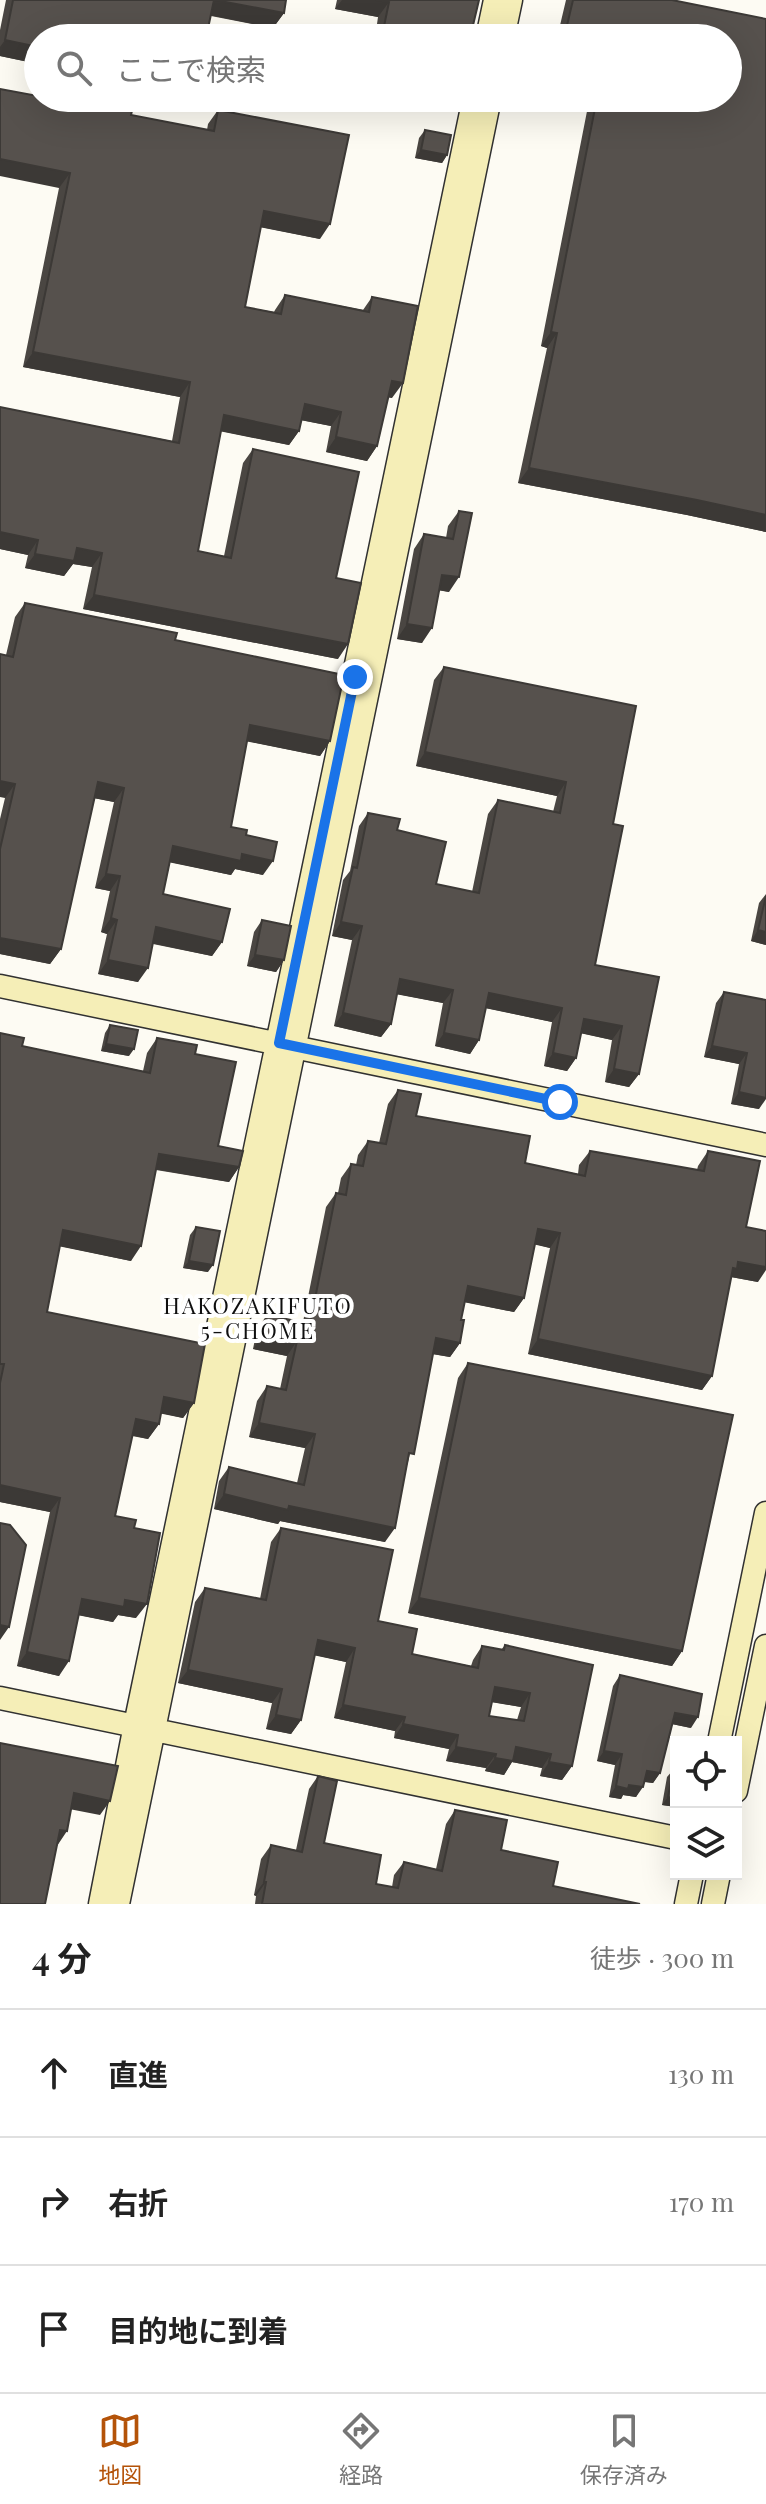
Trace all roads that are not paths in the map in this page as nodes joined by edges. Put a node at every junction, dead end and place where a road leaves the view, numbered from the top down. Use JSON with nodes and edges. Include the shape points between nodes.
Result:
{"nodes":[{"id":1,"x":495,"y":0,"type":"edge"},
{"id":2,"x":511,"y":0,"type":"edge"},
{"id":3,"x":490,"y":24,"type":"edge"},
{"id":4,"x":506,"y":24,"type":"edge"},
{"id":5,"x":471,"y":112,"type":"edge"},
{"id":6,"x":487,"y":112,"type":"edge"},
{"id":7,"x":0,"y":986,"type":"edge"},
{"id":8,"x":287,"y":1045,"type":"junction"},
{"id":9,"x":766,"y":1145,"type":"edge"},
{"id":10,"x":766,"y":1513,"type":"edge"},
{"id":11,"x":766,"y":1646,"type":"edge"},
{"id":12,"x":0,"y":1698,"type":"edge"},
{"id":13,"x":144,"y":1728,"type":"junction"},
{"id":14,"x":720,"y":1736,"type":"edge"},
{"id":15,"x":742,"y":1762,"type":"edge"},
{"id":16,"x":670,"y":1837,"type":"edge"},
{"id":17,"x":691,"y":1880,"type":"edge"},
{"id":18,"x":718,"y":1880,"type":"edge"},
{"id":19,"x":100,"y":1904,"type":"edge"},
{"id":20,"x":118,"y":1904,"type":"edge"},
{"id":21,"x":686,"y":1904,"type":"edge"},
{"id":22,"x":713,"y":1904,"type":"edge"}],
"edges":[{"from":1,"to":3,"type":"street"},
{"from":2,"to":4,"type":"street"},
{"from":5,"to":8,"type":"street"},
{"from":6,"to":8,"type":"street"},
{"from":7,"to":8,"type":"street"},
{"from":8,"to":9,"type":"street"},
{"from":8,"to":13,"type":"street"},
{"from":10,"to":14,"type":"street"},
{"from":11,"to":15,"type":"street"},
{"from":12,"to":13,"type":"street"},
{"from":13,"to":16,"type":"street"},
{"from":13,"to":19,"type":"street"},
{"from":13,"to":20,"type":"street"},
{"from":17,"to":21,"type":"street"},
{"from":18,"to":22,"type":"street"}]}
